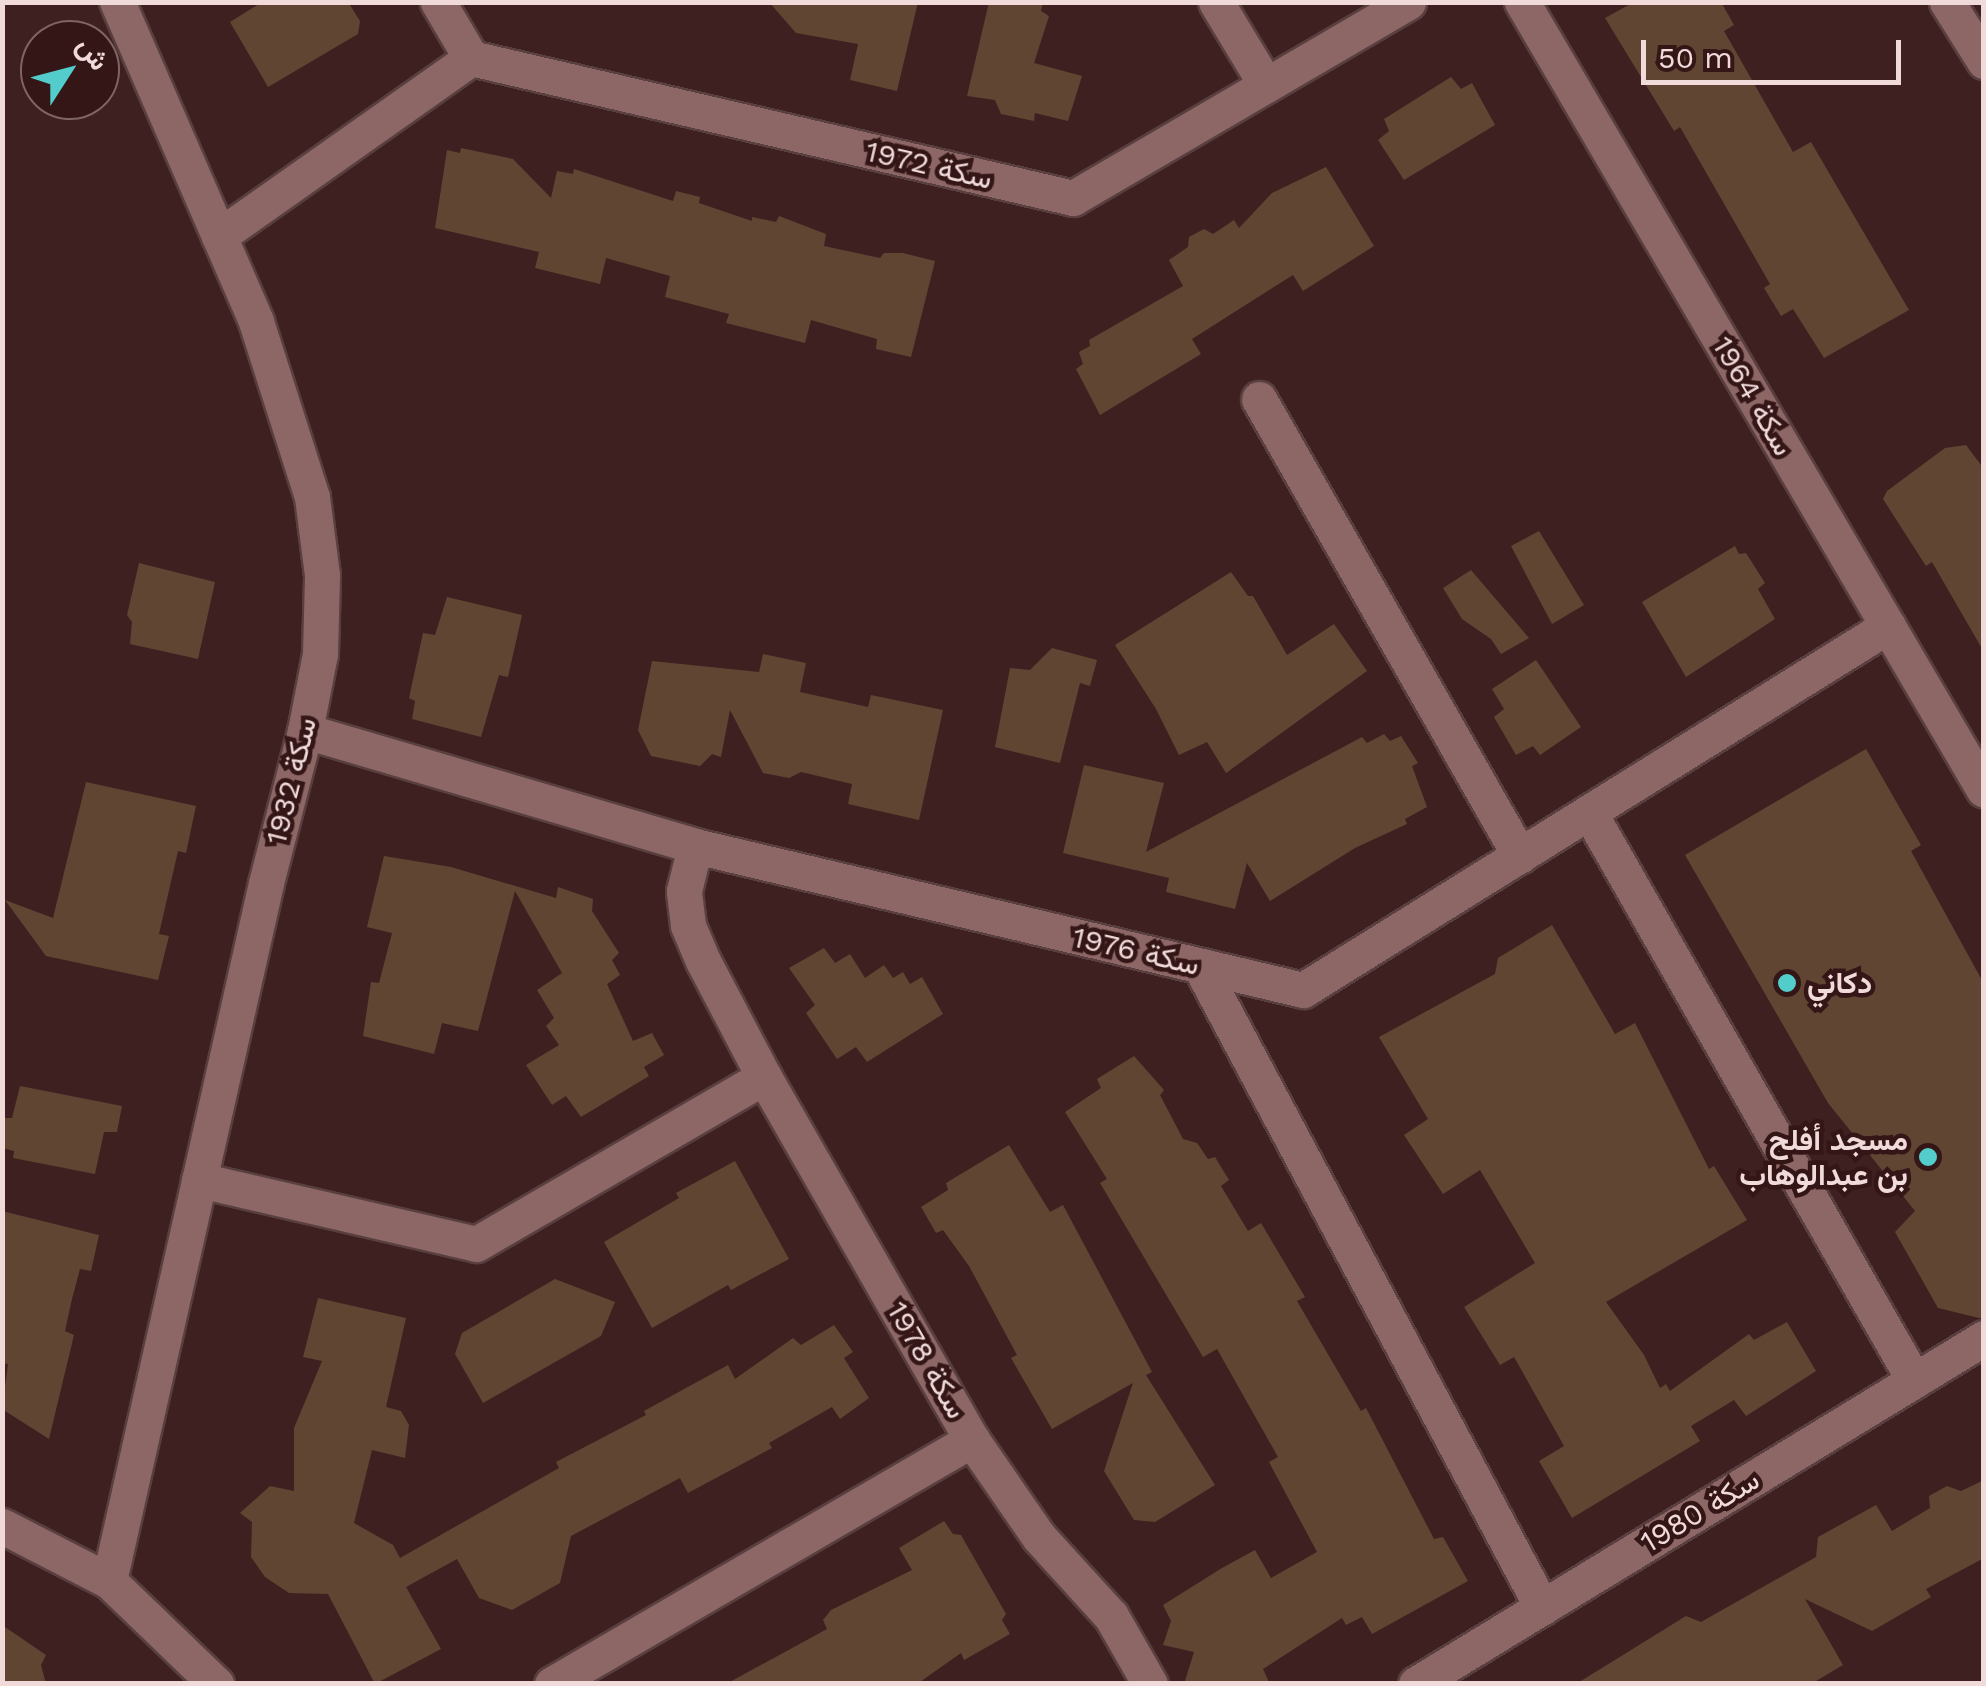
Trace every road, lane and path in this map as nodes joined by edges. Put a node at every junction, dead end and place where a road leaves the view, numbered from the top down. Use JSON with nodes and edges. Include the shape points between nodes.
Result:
{"nodes":[{"id":1,"x":117,"y":2,"type":"edge"},
{"id":2,"x":438,"y":2,"type":"edge"},
{"id":3,"x":1216,"y":2,"type":"edge"},
{"id":4,"x":1408,"y":2,"type":"edge"},
{"id":5,"x":1522,"y":2,"type":"edge"},
{"id":6,"x":1947,"y":2,"type":"edge"},
{"id":7,"x":471,"y":58,"type":"junction"},
{"id":8,"x":1984,"y":60,"type":"edge"},
{"id":9,"x":1266,"y":85,"type":"junction"},
{"id":10,"x":219,"y":236,"type":"junction"},
{"id":11,"x":1259,"y":399,"type":"dead end"},
{"id":12,"x":1888,"y":626,"type":"junction"},
{"id":13,"x":305,"y":731,"type":"junction"},
{"id":14,"x":1984,"y":790,"type":"edge"},
{"id":15,"x":1590,"y":812,"type":"junction"},
{"id":16,"x":695,"y":846,"type":"junction"},
{"id":17,"x":1520,"y":856,"type":"junction"},
{"id":18,"x":1200,"y":966,"type":"junction"},
{"id":19,"x":764,"y":1077,"type":"junction"},
{"id":20,"x":199,"y":1180,"type":"junction"},
{"id":21,"x":1984,"y":1338,"type":"edge"},
{"id":22,"x":1914,"y":1380,"type":"junction"},
{"id":23,"x":972,"y":1440,"type":"junction"},
{"id":24,"x":2,"y":1526,"type":"edge"},
{"id":25,"x":108,"y":1580,"type":"junction"},
{"id":26,"x":1542,"y":1606,"type":"junction"},
{"id":27,"x":216,"y":1684,"type":"edge"},
{"id":28,"x":552,"y":1684,"type":"edge"},
{"id":29,"x":1150,"y":1684,"type":"edge"},
{"id":30,"x":1416,"y":1684,"type":"edge"}],
"edges":[{"from":1,"to":10,"type":"street","name":"سكة 1932"},
{"from":2,"to":7,"type":"street"},
{"from":3,"to":9,"type":"street"},
{"from":4,"to":9,"type":"street","name":"سكة 1972"},
{"from":5,"to":12,"type":"street","name":"سكة 1964"},
{"from":6,"to":8,"type":"street"},
{"from":7,"to":9,"type":"street","name":"سكة 1972","via":[[1073,198]]},
{"from":7,"to":10,"type":"street"},
{"from":10,"to":13,"type":"street","name":"سكة 1932","via":[[256,321],[312,496],[322,575],[320,654]]},
{"from":11,"to":17,"type":"street"},
{"from":12,"to":14,"type":"street","name":"سكة 1964"},
{"from":12,"to":15,"type":"street","name":"سكة 1976"},
{"from":13,"to":16,"type":"street","name":"سكة 1976"},
{"from":13,"to":20,"type":"street","name":"سكة 1932"},
{"from":15,"to":17,"type":"street","name":"سكة 1976"},
{"from":15,"to":22,"type":"street"},
{"from":16,"to":18,"type":"street","name":"سكة 1976"},
{"from":16,"to":19,"type":"street","name":"سكة 1978","via":[[684,891],[688,925]]},
{"from":17,"to":18,"type":"street","name":"سكة 1976","via":[[1304,990]]},
{"from":18,"to":26,"type":"street"},
{"from":19,"to":20,"type":"street","via":[[476,1244]]},
{"from":19,"to":23,"type":"street","name":"سكة 1978"},
{"from":20,"to":25,"type":"street","name":"سكة 1932"},
{"from":21,"to":22,"type":"street","name":"سكة 1980"},
{"from":22,"to":26,"type":"street","name":"سكة 1980"},
{"from":23,"to":28,"type":"street","name":"سكة 1978"},
{"from":23,"to":29,"type":"street","via":[[1039,1537],[1111,1616]]},
{"from":24,"to":25,"type":"street"},
{"from":25,"to":27,"type":"street"},
{"from":26,"to":30,"type":"street","name":"سكة 1980"}]}
